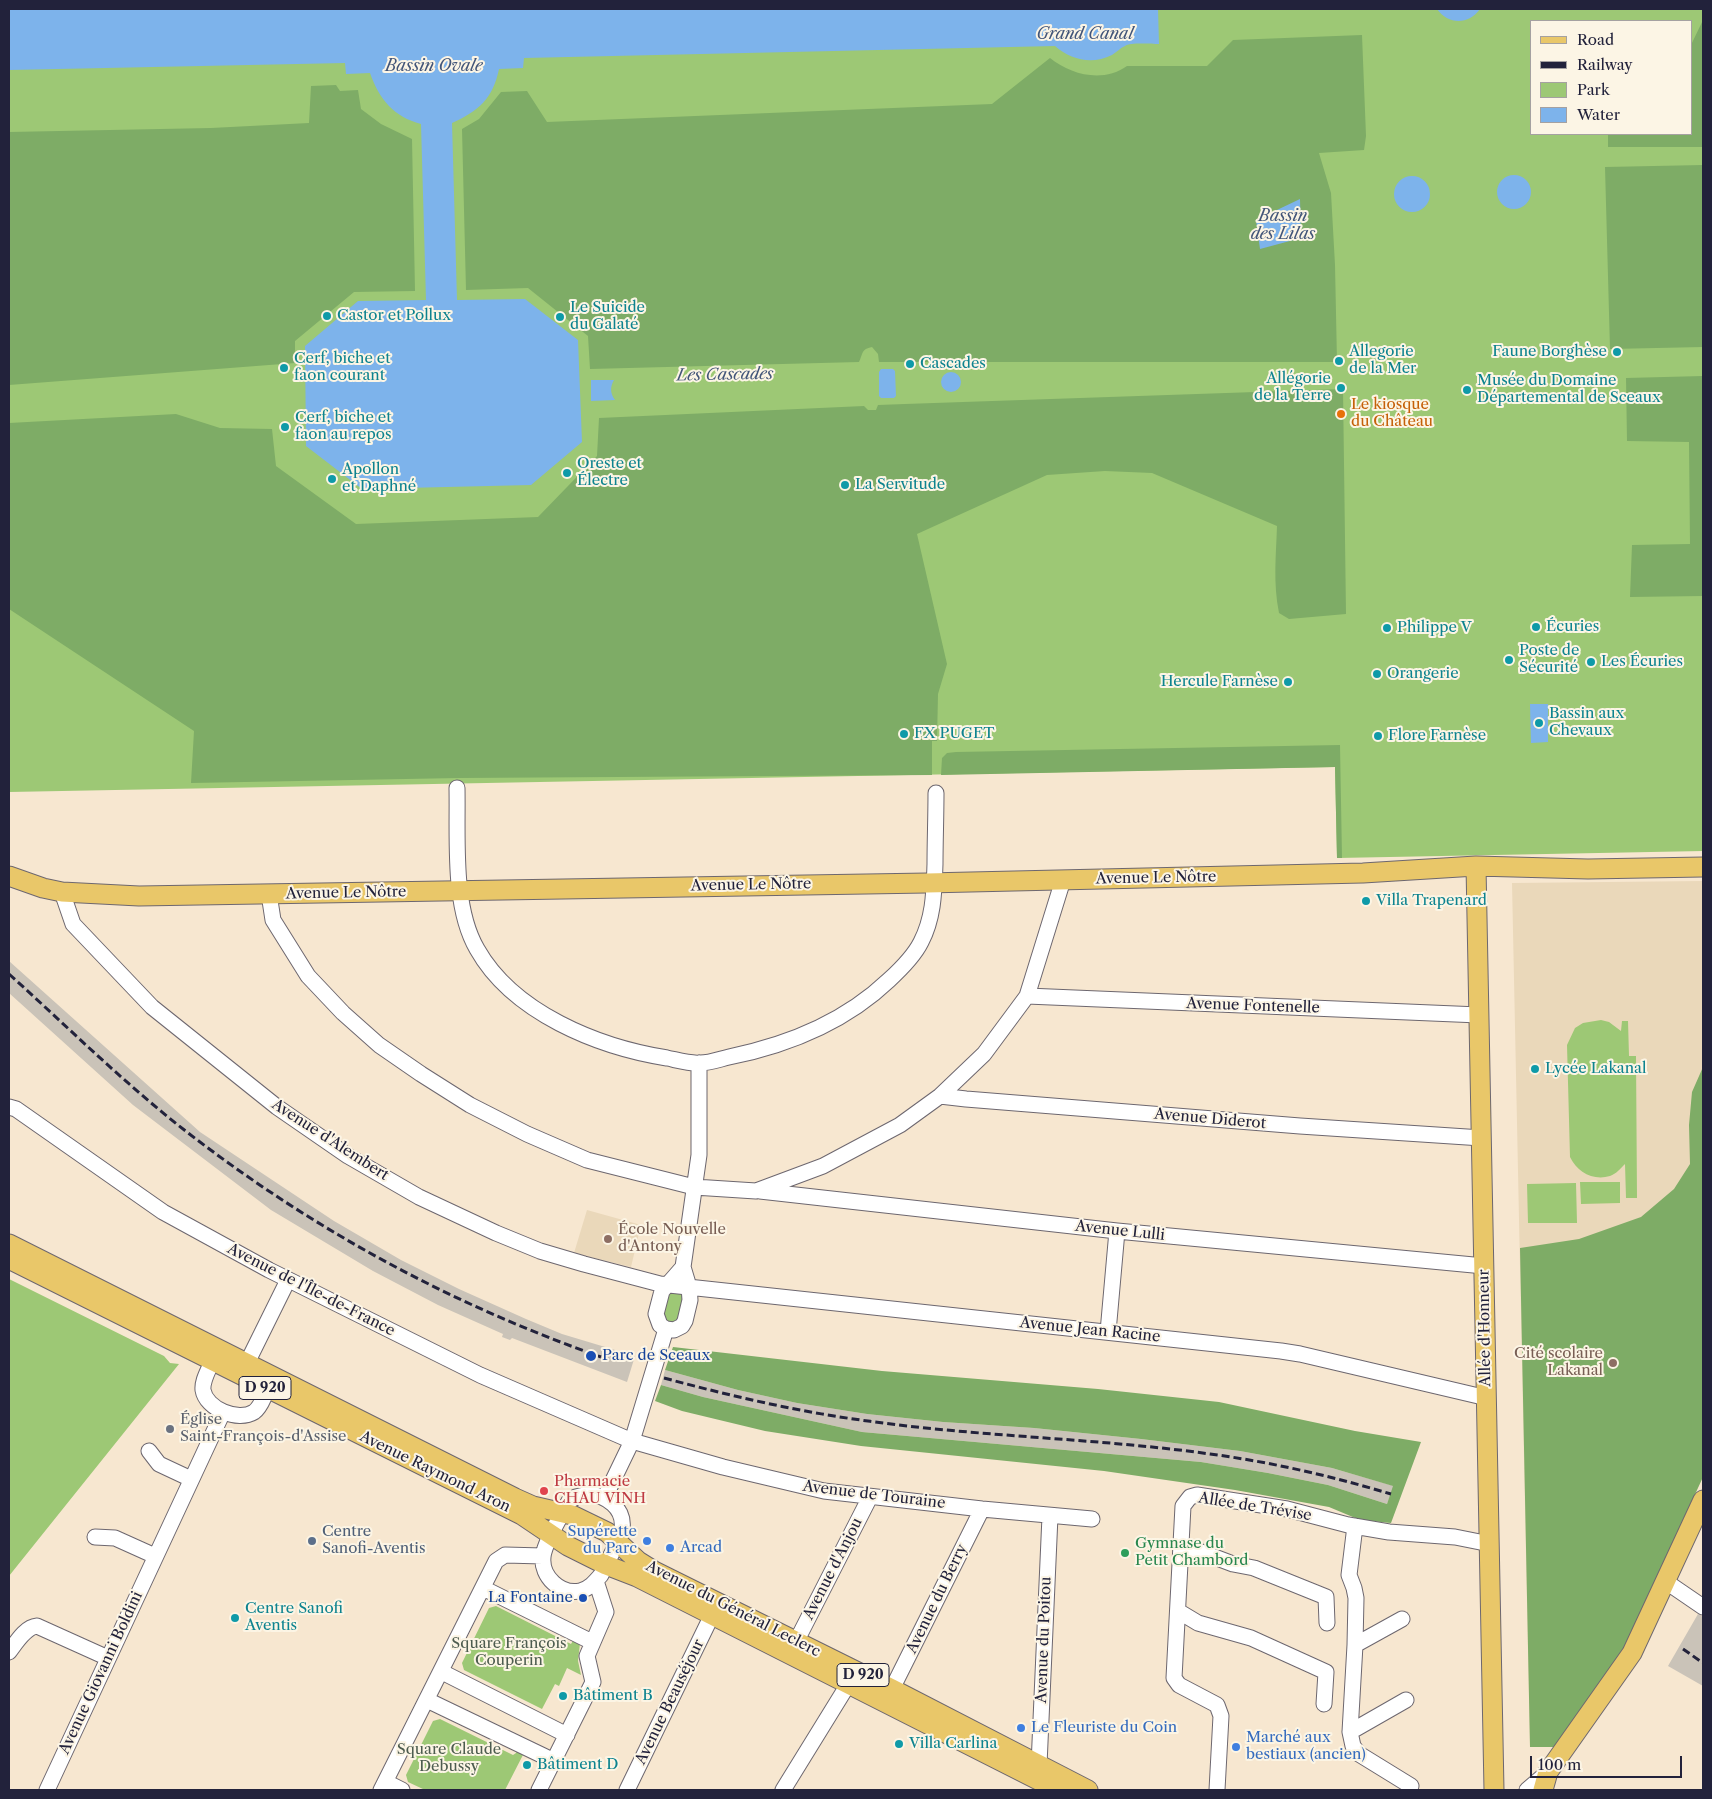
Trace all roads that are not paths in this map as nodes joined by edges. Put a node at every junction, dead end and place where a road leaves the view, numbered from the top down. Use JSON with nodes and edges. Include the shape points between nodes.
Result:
{"nodes":[{"id":1,"x":457,"y":788,"type":"dead end"},
{"id":2,"x":936,"y":793,"type":"dead end"},
{"id":3,"x":1703,"y":867,"type":"edge"},
{"id":4,"x":1476,"y":870,"type":"junction"},
{"id":5,"x":934,"y":875,"type":"junction"},
{"id":6,"x":9,"y":876,"type":"edge"},
{"id":7,"x":1063,"y":880,"type":"junction"},
{"id":8,"x":9,"y":885,"type":"edge"},
{"id":9,"x":460,"y":891,"type":"junction"},
{"id":10,"x":270,"y":894,"type":"junction"},
{"id":11,"x":64,"y":898,"type":"junction"},
{"id":12,"x":1027,"y":996,"type":"junction"},
{"id":13,"x":1479,"y":1015,"type":"junction"},
{"id":14,"x":699,"y":1063,"type":"junction"},
{"id":15,"x":940,"y":1096,"type":"junction"},
{"id":16,"x":9,"y":1107,"type":"edge"},
{"id":17,"x":1482,"y":1138,"type":"junction"},
{"id":18,"x":694,"y":1187,"type":"junction"},
{"id":19,"x":756,"y":1191,"type":"junction"},
{"id":20,"x":1117,"y":1231,"type":"junction"},
{"id":21,"x":9,"y":1244,"type":"edge"},
{"id":22,"x":9,"y":1258,"type":"edge"},
{"id":23,"x":1484,"y":1266,"type":"junction"},
{"id":24,"x":683,"y":1267,"type":"junction"},
{"id":25,"x":288,"y":1280,"type":"junction"},
{"id":26,"x":669,"y":1284,"type":"junction"},
{"id":27,"x":690,"y":1287,"type":"junction"},
{"id":28,"x":666,"y":1329,"type":"junction"},
{"id":29,"x":1108,"y":1332,"type":"junction"},
{"id":30,"x":212,"y":1361,"type":"junction"},
{"id":31,"x":247,"y":1363,"type":"junction"},
{"id":32,"x":268,"y":1390,"type":"junction"},
{"id":33,"x":1487,"y":1398,"type":"junction"},
{"id":34,"x":223,"y":1412,"type":"junction"},
{"id":35,"x":632,"y":1441,"type":"junction"},
{"id":36,"x":150,"y":1451,"type":"dead end"},
{"id":37,"x":191,"y":1479,"type":"junction"},
{"id":38,"x":870,"y":1497,"type":"junction"},
{"id":39,"x":605,"y":1498,"type":"junction"},
{"id":40,"x":1703,"y":1500,"type":"edge"},
{"id":41,"x":982,"y":1509,"type":"junction"},
{"id":42,"x":568,"y":1514,"type":"junction"},
{"id":43,"x":1050,"y":1516,"type":"junction"},
{"id":44,"x":1092,"y":1520,"type":"dead end"},
{"id":45,"x":1355,"y":1526,"type":"junction"},
{"id":46,"x":551,"y":1536,"type":"junction"},
{"id":47,"x":95,"y":1537,"type":"dead end"},
{"id":48,"x":617,"y":1540,"type":"junction"},
{"id":49,"x":1180,"y":1544,"type":"junction"},
{"id":50,"x":1490,"y":1544,"type":"junction"},
{"id":51,"x":155,"y":1556,"type":"junction"},
{"id":52,"x":543,"y":1556,"type":"junction"},
{"id":53,"x":606,"y":1565,"type":"junction"},
{"id":54,"x":596,"y":1581,"type":"junction"},
{"id":55,"x":1665,"y":1581,"type":"junction"},
{"id":56,"x":483,"y":1588,"type":"junction"},
{"id":57,"x":1703,"y":1607,"type":"edge"},
{"id":58,"x":1178,"y":1611,"type":"junction"},
{"id":59,"x":712,"y":1615,"type":"junction"},
{"id":60,"x":1402,"y":1620,"type":"dead end"},
{"id":61,"x":1327,"y":1623,"type":"dead end"},
{"id":62,"x":592,"y":1642,"type":"junction"},
{"id":63,"x":796,"y":1642,"type":"junction"},
{"id":64,"x":1355,"y":1645,"type":"junction"},
{"id":65,"x":9,"y":1652,"type":"edge"},
{"id":66,"x":108,"y":1658,"type":"junction"},
{"id":67,"x":806,"y":1662,"type":"joint"},
{"id":68,"x":442,"y":1672,"type":"junction"},
{"id":69,"x":849,"y":1683,"type":"junction"},
{"id":70,"x":892,"y":1689,"type":"junction"},
{"id":71,"x":427,"y":1700,"type":"junction"},
{"id":72,"x":1406,"y":1700,"type":"dead end"},
{"id":73,"x":1324,"y":1704,"type":"dead end"},
{"id":74,"x":1350,"y":1732,"type":"junction"},
{"id":75,"x":567,"y":1735,"type":"junction"},
{"id":76,"x":554,"y":1761,"type":"junction"},
{"id":77,"x":1548,"y":1772,"type":"junction"},
{"id":78,"x":1035,"y":1778,"type":"edge"},
{"id":79,"x":384,"y":1786,"type":"edge"},
{"id":80,"x":1409,"y":1789,"type":"edge"},
{"id":81,"x":46,"y":1790,"type":"edge"},
{"id":82,"x":402,"y":1790,"type":"edge"},
{"id":83,"x":539,"y":1790,"type":"edge"},
{"id":84,"x":627,"y":1790,"type":"edge"},
{"id":85,"x":783,"y":1790,"type":"edge"},
{"id":86,"x":1058,"y":1790,"type":"edge"},
{"id":87,"x":1088,"y":1790,"type":"edge"},
{"id":88,"x":1217,"y":1790,"type":"edge"},
{"id":89,"x":1494,"y":1790,"type":"edge"},
{"id":90,"x":1527,"y":1790,"type":"edge"},
{"id":91,"x":1543,"y":1790,"type":"edge"}],
"edges":[{"from":1,"to":9,"type":"street"},
{"from":2,"to":5,"type":"street"},
{"from":3,"to":4,"type":"main road","name":"Avenue Le Nôtre"},
{"from":4,"to":7,"type":"main road","name":"Avenue Le Nôtre","via":[[1449,876],[1363,873]]},
{"from":4,"to":13,"type":"main road","name":"Allée d'Honneur"},
{"from":5,"to":7,"type":"main road","name":"Avenue Le Nôtre"},
{"from":5,"to":9,"type":"main road","name":"Avenue Le Nôtre"},
{"from":5,"to":14,"type":"street","via":[[933,913],[921,942],[901,970],[872,996],[810,1033],[745,1054]]},
{"from":6,"to":11,"type":"main road"},
{"from":7,"to":12,"type":"street"},
{"from":8,"to":11,"type":"main road","via":[[46,900]]},
{"from":9,"to":10,"type":"main road","name":"Avenue Le Nôtre"},
{"from":9,"to":14,"type":"street","via":[[464,921],[477,949],[497,978],[522,1002],[557,1022],[604,1042],[654,1056]]},
{"from":10,"to":11,"type":"main road","name":"Avenue Le Nôtre","via":[[139,896],[108,901]]},
{"from":10,"to":18,"type":"street","name":"Avenue Lulli","via":[[272,920],[308,976],[379,1045],[470,1105],[527,1134],[587,1160]]},
{"from":11,"to":26,"type":"street","name":"Avenue d'Alembert","via":[[73,924],[152,1007],[277,1108],[348,1156],[419,1196],[496,1233],[584,1264]]},
{"from":12,"to":13,"type":"street","name":"Avenue Fontenelle"},
{"from":12,"to":15,"type":"street","via":[[984,1054]]},
{"from":13,"to":17,"type":"main road","name":"Allée d'Honneur"},
{"from":14,"to":18,"type":"street","via":[[699,1155]]},
{"from":15,"to":17,"type":"street","name":"Avenue Diderot"},
{"from":15,"to":19,"type":"street","via":[[900,1125],[824,1166]]},
{"from":16,"to":25,"type":"street","name":"Avenue de l'Île-de-France","via":[[163,1212]]},
{"from":17,"to":23,"type":"main road","name":"Allée d'Honneur"},
{"from":18,"to":19,"type":"street","name":"Avenue Lulli"},
{"from":18,"to":24,"type":"street"},
{"from":19,"to":20,"type":"street","name":"Avenue Lulli"},
{"from":20,"to":23,"type":"street","name":"Avenue Lulli"},
{"from":20,"to":29,"type":"street"},
{"from":21,"to":31,"type":"main road","name":"Avenue Raymond Aron","number":"D 920"},
{"from":22,"to":30,"type":"main road","name":"Avenue Raymond Aron","number":"D 920"},
{"from":23,"to":33,"type":"main road","name":"Allée d'Honneur"},
{"from":24,"to":26,"type":"street"},
{"from":24,"to":27,"type":"street"},
{"from":25,"to":31,"type":"street"},
{"from":25,"to":35,"type":"street","name":"Avenue de l'Île-de-France","via":[[480,1375]]},
{"from":26,"to":27,"type":"street"},
{"from":26,"to":28,"type":"street","via":[[662,1291],[656,1314],[660,1325]]},
{"from":27,"to":28,"type":"street","via":[[685,1321],[678,1328]]},
{"from":27,"to":29,"type":"street","name":"Avenue Jean Racine"},
{"from":28,"to":35,"type":"street"},
{"from":29,"to":33,"type":"street","name":"Avenue Jean Racine","via":[[1300,1354]]},
{"from":30,"to":32,"type":"main road","name":"Avenue Raymond Aron","number":"D 920"},
{"from":30,"to":34,"type":"street","via":[[203,1390],[212,1405]]},
{"from":31,"to":42,"type":"main road","name":"Avenue Raymond Aron","number":"D 920","via":[[533,1506]]},
{"from":32,"to":34,"type":"street","via":[[253,1412],[238,1415]]},
{"from":32,"to":46,"type":"main road","name":"Avenue Raymond Aron","number":"D 920","via":[[522,1515]]},
{"from":33,"to":50,"type":"main road","name":"Allée d'Honneur"},
{"from":34,"to":37,"type":"street","name":"Avenue Giovanni Boldini"},
{"from":35,"to":38,"type":"street","name":"Avenue de Touraine","via":[[800,1486]]},
{"from":35,"to":39,"type":"street"},
{"from":36,"to":37,"type":"street","via":[[159,1464]]},
{"from":37,"to":51,"type":"street","name":"Avenue Giovanni Boldini"},
{"from":38,"to":41,"type":"street","name":"Avenue de Touraine"},
{"from":38,"to":63,"type":"street","name":"Avenue d'Anjou"},
{"from":39,"to":42,"type":"street","via":[[588,1494],[576,1497],[569,1501]]},
{"from":39,"to":48,"type":"street","via":[[620,1514],[622,1530]]},
{"from":40,"to":55,"type":"main road"},
{"from":41,"to":43,"type":"street","name":"Avenue de Touraine"},
{"from":41,"to":70,"type":"street","name":"Avenue du Berry"},
{"from":42,"to":46,"type":"street"},
{"from":42,"to":48,"type":"main road","name":"Avenue du Général Leclerc","number":"D 920"},
{"from":43,"to":44,"type":"street","name":"Avenue de Touraine"},
{"from":43,"to":78,"type":"street","name":"Avenue du Poitou"},
{"from":45,"to":49,"type":"street","name":"Allée de Trévise","via":[[1287,1509],[1197,1495],[1190,1497],[1183,1506]]},
{"from":45,"to":50,"type":"street","name":"Allée de Trévise"},
{"from":45,"to":64,"type":"street","via":[[1349,1575],[1356,1598]]},
{"from":46,"to":52,"type":"street"},
{"from":46,"to":53,"type":"main road","name":"Avenue Raymond Aron","number":"D 920"},
{"from":47,"to":51,"type":"street","via":[[115,1538]]},
{"from":48,"to":53,"type":"street"},
{"from":48,"to":63,"type":"main road","name":"Avenue du Général Leclerc","number":"D 920","via":[[638,1561],[654,1571]]},
{"from":49,"to":58,"type":"street","name":"Allée de Trévise"},
{"from":49,"to":61,"type":"street","via":[[1233,1564],[1254,1568],[1326,1597]]},
{"from":50,"to":89,"type":"main road","name":"Allée d'Honneur"},
{"from":51,"to":66,"type":"street","name":"Avenue Giovanni Boldini"},
{"from":52,"to":54,"type":"street","via":[[543,1567],[548,1577],[560,1588],[580,1591]]},
{"from":52,"to":56,"type":"street","via":[[500,1558]]},
{"from":53,"to":54,"type":"street"},
{"from":53,"to":59,"type":"main road","name":"Avenue Raymond Aron","number":"D 920"},
{"from":54,"to":62,"type":"street","via":[[606,1612]]},
{"from":55,"to":57,"type":"street"},
{"from":55,"to":77,"type":"main road","via":[[1632,1653]]},
{"from":56,"to":62,"type":"street"},
{"from":56,"to":68,"type":"street"},
{"from":58,"to":73,"type":"street","via":[[1198,1623],[1251,1638],[1326,1672]]},
{"from":58,"to":88,"type":"street","name":"Allée de Trévise","via":[[1174,1678],[1178,1685],[1217,1705],[1221,1716]]},
{"from":59,"to":67,"type":"main road","name":"Avenue Raymond Aron","number":"D 920"},
{"from":59,"to":84,"type":"street","name":"Avenue Beauséjour"},
{"from":60,"to":64,"type":"street"},
{"from":62,"to":75,"type":"street","via":[[587,1656],[593,1682]]},
{"from":63,"to":70,"type":"main road","name":"Avenue du Général Leclerc","number":"D 920"},
{"from":64,"to":74,"type":"street"},
{"from":65,"to":66,"type":"street","via":[[27,1630],[37,1626]]},
{"from":66,"to":81,"type":"street","name":"Avenue Giovanni Boldini"},
{"from":67,"to":69,"type":"main road","name":"Avenue du Général Leclerc","number":"D 920"},
{"from":68,"to":71,"type":"street"},
{"from":68,"to":75,"type":"street"},
{"from":69,"to":78,"type":"main road","name":"Avenue du Général Leclerc","number":"D 920"},
{"from":69,"to":85,"type":"street"},
{"from":70,"to":78,"type":"main road","name":"Avenue du Général Leclerc","number":"D 920"},
{"from":71,"to":76,"type":"street"},
{"from":71,"to":79,"type":"street"},
{"from":72,"to":74,"type":"street"},
{"from":74,"to":80,"type":"street","via":[[1353,1746],[1360,1754]]},
{"from":75,"to":76,"type":"street"},
{"from":76,"to":83,"type":"street"},
{"from":77,"to":90,"type":"street"},
{"from":77,"to":91,"type":"main road"},
{"from":78,"to":86,"type":"main road","name":"Avenue du Général Leclerc","number":"D 920"},
{"from":78,"to":87,"type":"main road","name":"Avenue du Général Leclerc","number":"D 920"},
{"from":79,"to":82,"type":"street"}]}
